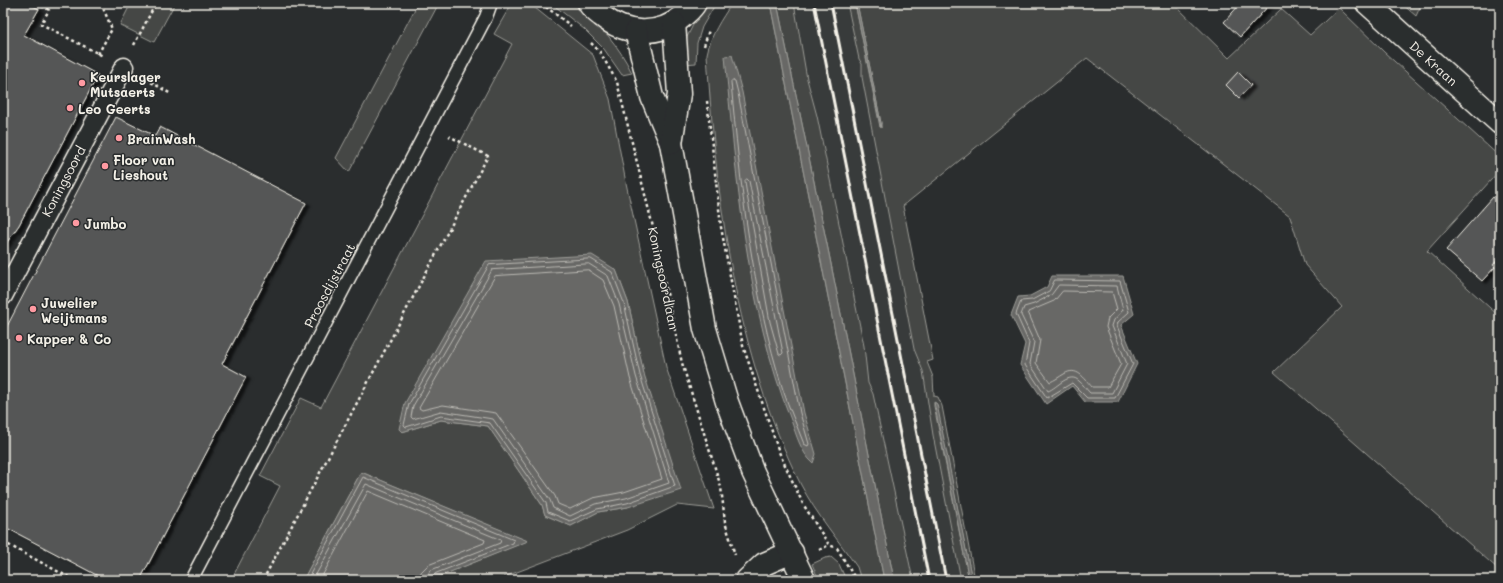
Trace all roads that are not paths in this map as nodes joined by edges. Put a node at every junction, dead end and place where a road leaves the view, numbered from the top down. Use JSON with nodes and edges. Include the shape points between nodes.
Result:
{"nodes":[{"id":1,"x":491,"y":3,"type":"edge"},
{"id":2,"x":589,"y":3,"type":"edge"},
{"id":3,"x":694,"y":3,"type":"edge"},
{"id":4,"x":1367,"y":3,"type":"edge"},
{"id":5,"x":674,"y":23,"type":"junction"},
{"id":6,"x":636,"y":32,"type":"junction"},
{"id":7,"x":124,"y":67,"type":"road end"},
{"id":8,"x":1500,"y":123,"type":"edge"},
{"id":9,"x":671,"y":143,"type":"junction"},
{"id":10,"x":3,"y":296,"type":"edge"},
{"id":11,"x":792,"y":552,"type":"junction"},
{"id":12,"x":191,"y":580,"type":"edge"},
{"id":13,"x":747,"y":580,"type":"edge"},
{"id":14,"x":804,"y":580,"type":"edge"}],
"edges":[{"from":1,"to":12,"type":"lane","name":"Proosdijstraat","via":[[430,125]]},
{"from":2,"to":6,"type":"street","via":[[611,24]]},
{"from":3,"to":5,"type":"street","via":[[692,8]]},
{"from":4,"to":8,"type":"street","name":"De Kraan"},
{"from":5,"to":6,"type":"street","via":[[656,30]]},
{"from":5,"to":9,"type":"street","via":[[679,94]]},
{"from":6,"to":9,"type":"street","via":[[646,77]]},
{"from":7,"to":10,"type":"street","name":"Koningsoord"},
{"from":9,"to":11,"type":"street","via":[[705,329],[727,402],[753,472]]},
{"from":11,"to":13,"type":"street","via":[[764,564]]},
{"from":11,"to":14,"type":"street"}]}
